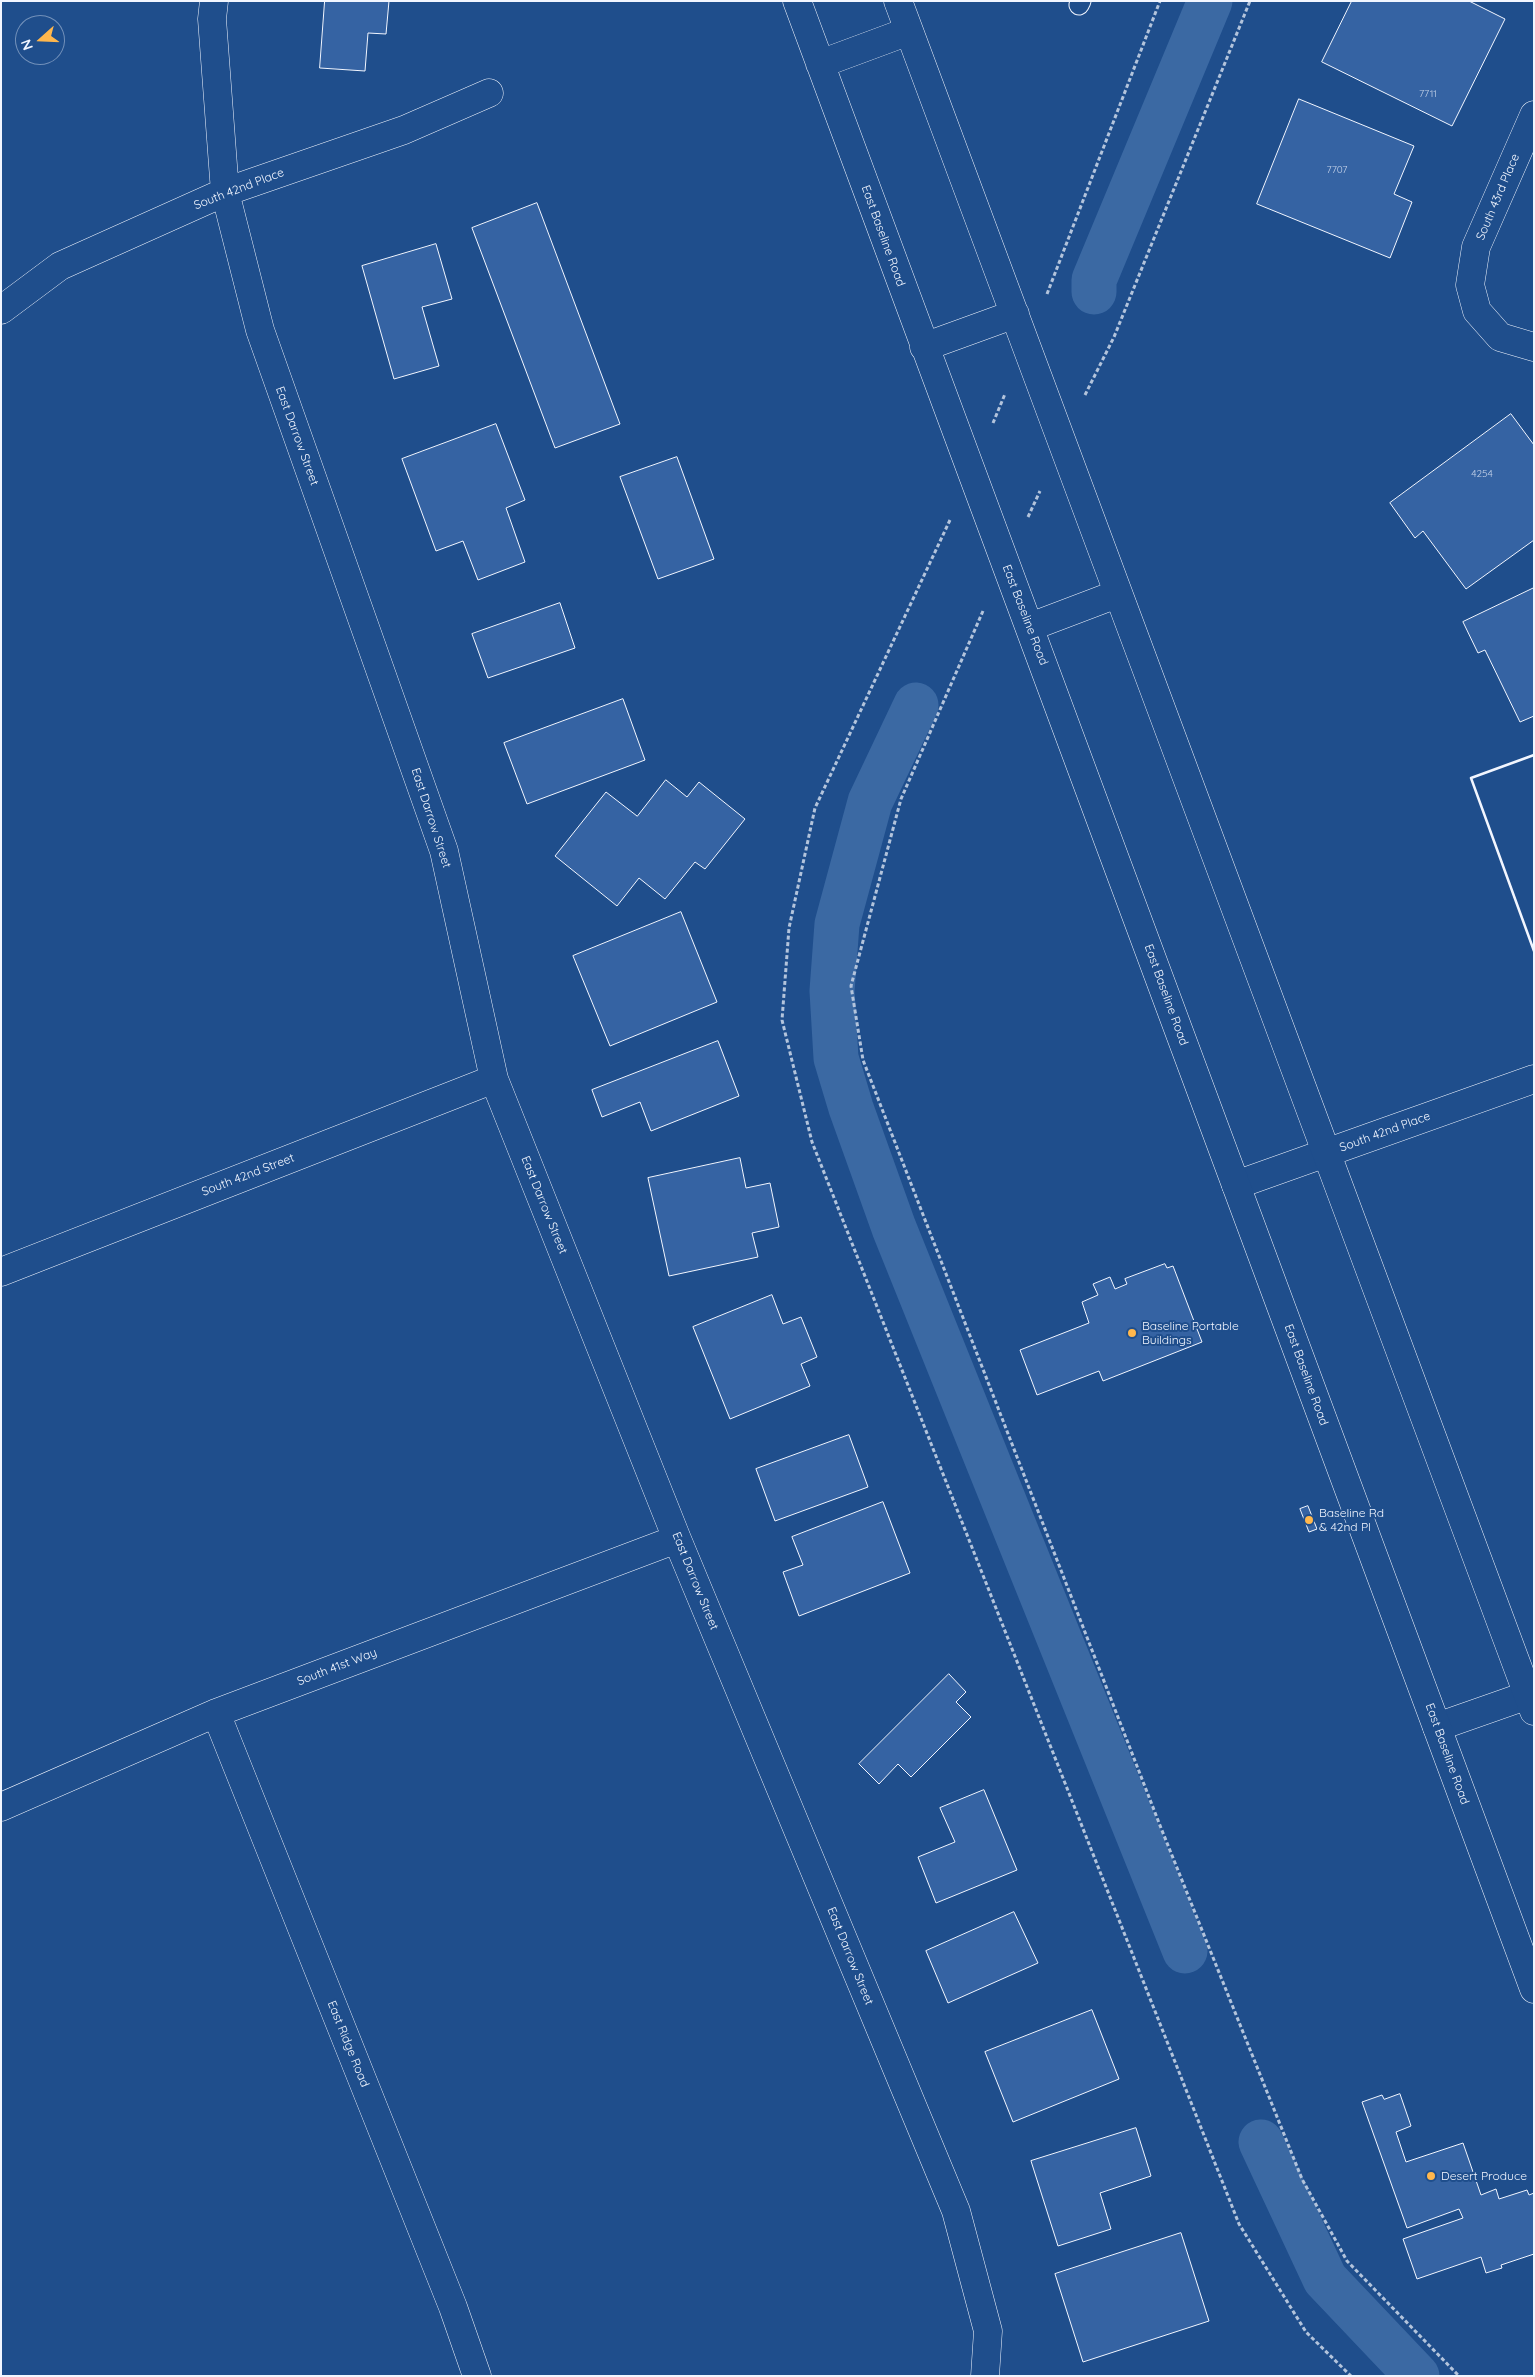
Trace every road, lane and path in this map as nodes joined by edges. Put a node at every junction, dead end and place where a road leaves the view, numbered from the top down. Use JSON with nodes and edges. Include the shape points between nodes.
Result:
{"nodes":[{"id":1,"x":214,"y":1,"type":"edge"},
{"id":2,"x":797,"y":1,"type":"edge"},
{"id":3,"x":898,"y":1,"type":"edge"},
{"id":4,"x":1160,"y":1,"type":"edge"},
{"id":5,"x":1250,"y":1,"type":"edge"},
{"id":6,"x":909,"y":31,"type":"junction"},
{"id":7,"x":820,"y":64,"type":"junction"},
{"id":8,"x":489,"y":93,"type":"dead end"},
{"id":9,"x":1534,"y":115,"type":"edge"},
{"id":10,"x":225,"y":192,"type":"junction"},
{"id":11,"x":1,"y":310,"type":"edge"},
{"id":12,"x":1015,"y":314,"type":"junction"},
{"id":13,"x":1025,"y":345,"type":"junction"},
{"id":14,"x":1534,"y":346,"type":"edge"},
{"id":15,"x":924,"y":347,"type":"junction"},
{"id":16,"x":1062,"y":444,"type":"junction"},
{"id":17,"x":972,"y":473,"type":"junction"},
{"id":18,"x":1006,"y":566,"type":"junction"},
{"id":19,"x":1117,"y":594,"type":"junction"},
{"id":20,"x":1030,"y":627,"type":"junction"},
{"id":21,"x":494,"y":1079,"type":"junction"},
{"id":22,"x":1534,"y":1079,"type":"edge"},
{"id":23,"x":1325,"y":1153,"type":"junction"},
{"id":24,"x":1236,"y":1185,"type":"junction"},
{"id":25,"x":1,"y":1272,"type":"edge"},
{"id":26,"x":677,"y":1539,"type":"junction"},
{"id":27,"x":1532,"y":1700,"type":"edge"},
{"id":28,"x":216,"y":1713,"type":"junction"},
{"id":29,"x":1437,"y":1727,"type":"junction"},
{"id":30,"x":1,"y":1807,"type":"edge"},
{"id":31,"x":1534,"y":1989,"type":"edge"},
{"id":32,"x":478,"y":2376,"type":"edge"},
{"id":33,"x":985,"y":2376,"type":"edge"},
{"id":34,"x":1351,"y":2376,"type":"edge"},
{"id":35,"x":1459,"y":2376,"type":"edge"}],
"edges":[{"from":1,"to":10,"type":"street","name":"East Darrow Street","via":[[212,19]]},
{"from":2,"to":7,"type":"street","name":"East Baseline Road"},
{"from":3,"to":6,"type":"street"},
{"from":4,"to":13,"type":"path"},
{"from":5,"to":16,"type":"path","via":[[1114,337]]},
{"from":6,"to":7,"type":"street"},
{"from":6,"to":12,"type":"street"},
{"from":7,"to":15,"type":"street","name":"East Baseline Road"},
{"from":8,"to":10,"type":"street","name":"South 42nd Place","via":[[404,130]]},
{"from":9,"to":14,"type":"street","name":"South 43rd Place","via":[[1476,247],[1470,285],[1477,311],[1500,337]]},
{"from":10,"to":11,"type":"street","name":"South 42nd Place","via":[[60,266]]},
{"from":10,"to":21,"type":"street","name":"East Darrow Street","via":[[260,330],[444,851]]},
{"from":12,"to":13,"type":"street"},
{"from":12,"to":15,"type":"street"},
{"from":13,"to":16,"type":"street"},
{"from":13,"to":17,"type":"path"},
{"from":15,"to":17,"type":"street","name":"East Baseline Road"},
{"from":16,"to":18,"type":"path"},
{"from":16,"to":19,"type":"street"},
{"from":17,"to":18,"type":"street","name":"East Baseline Road"},
{"from":17,"to":34,"type":"path","via":[[815,808],[789,928],[782,1020],[812,1142],[1239,2224],[1306,2332]]},
{"from":18,"to":20,"type":"street","name":"East Baseline Road"},
{"from":18,"to":35,"type":"path","via":[[974,628],[901,799],[851,986],[863,1060],[1154,1809],[1302,2179],[1347,2261]]},
{"from":19,"to":20,"type":"street"},
{"from":19,"to":23,"type":"street"},
{"from":20,"to":24,"type":"street","name":"East Baseline Road"},
{"from":21,"to":25,"type":"street","name":"South 42nd Street"},
{"from":21,"to":26,"type":"street","name":"East Darrow Street"},
{"from":22,"to":23,"type":"street","name":"South 42nd Place"},
{"from":23,"to":24,"type":"street","name":"South 42nd Place"},
{"from":23,"to":27,"type":"street"},
{"from":24,"to":29,"type":"street","name":"East Baseline Road"},
{"from":26,"to":28,"type":"street","name":"South 41st Way"},
{"from":26,"to":33,"type":"street","name":"East Darrow Street","via":[[956,2211],[988,2331]]},
{"from":27,"to":29,"type":"street"},
{"from":28,"to":30,"type":"street","name":"South 41st Way"},
{"from":28,"to":32,"type":"street","name":"East Ridge Road"},
{"from":29,"to":31,"type":"street","name":"East Baseline Road"}]}
